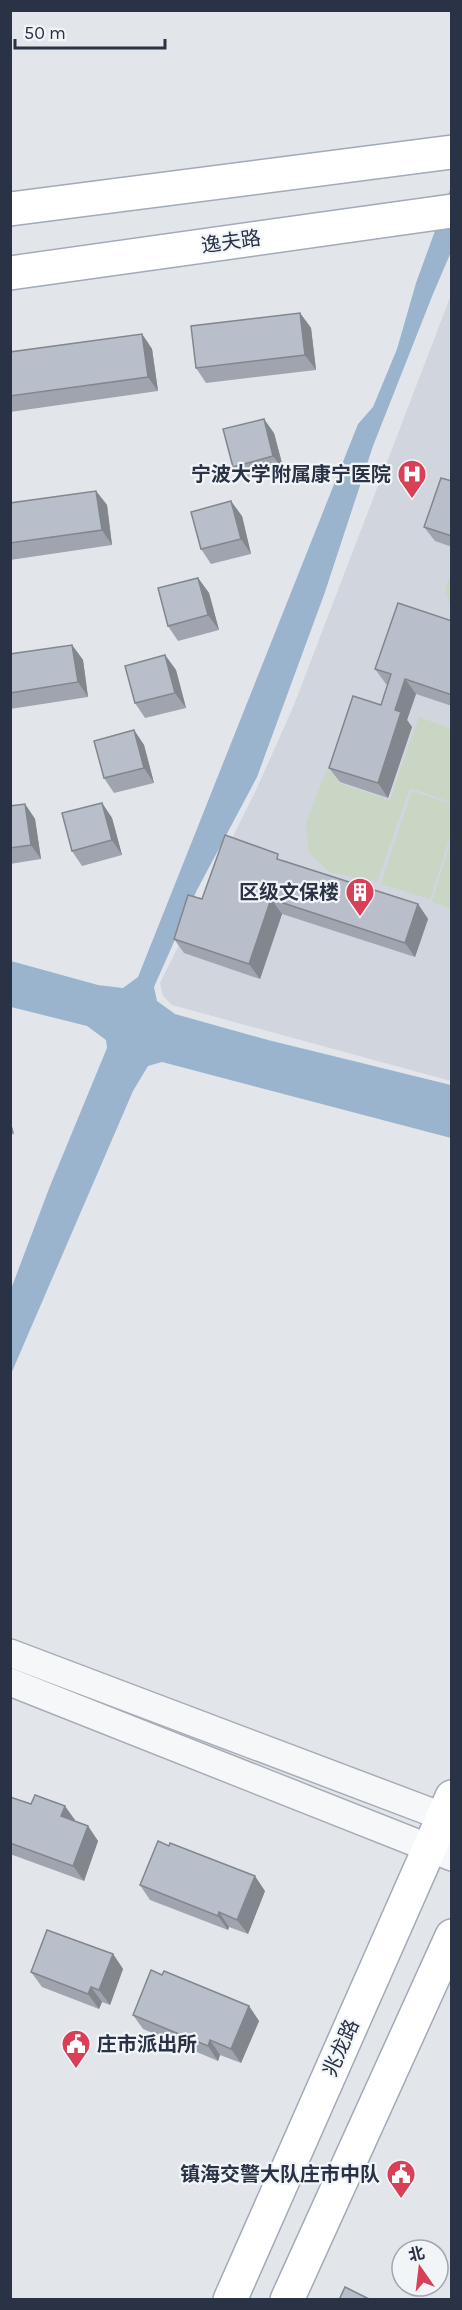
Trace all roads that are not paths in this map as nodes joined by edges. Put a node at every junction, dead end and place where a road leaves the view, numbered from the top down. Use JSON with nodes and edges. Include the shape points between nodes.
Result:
{"nodes":[{"id":1,"x":452,"y":152,"type":"edge"},
{"id":2,"x":10,"y":209,"type":"edge"},
{"id":3,"x":452,"y":211,"type":"edge"},
{"id":4,"x":10,"y":273,"type":"edge"},
{"id":5,"x":10,"y":1653,"type":"edge"},
{"id":6,"x":10,"y":1682,"type":"edge"},
{"id":7,"x":449,"y":1811,"type":"edge"},
{"id":8,"x":440,"y":1853,"type":"edge"},
{"id":9,"x":452,"y":1936,"type":"edge"},
{"id":10,"x":230,"y":2300,"type":"edge"},
{"id":11,"x":287,"y":2300,"type":"edge"}],
"edges":[{"from":1,"to":2,"type":"main road"},
{"from":3,"to":4,"type":"main road","name":"逸夫路"},
{"from":5,"to":7,"type":"street"},
{"from":6,"to":8,"type":"street"},
{"from":7,"to":8,"type":"main road","name":"兆龙路"},
{"from":8,"to":10,"type":"main road","name":"兆龙路"},
{"from":9,"to":11,"type":"main road"}]}
